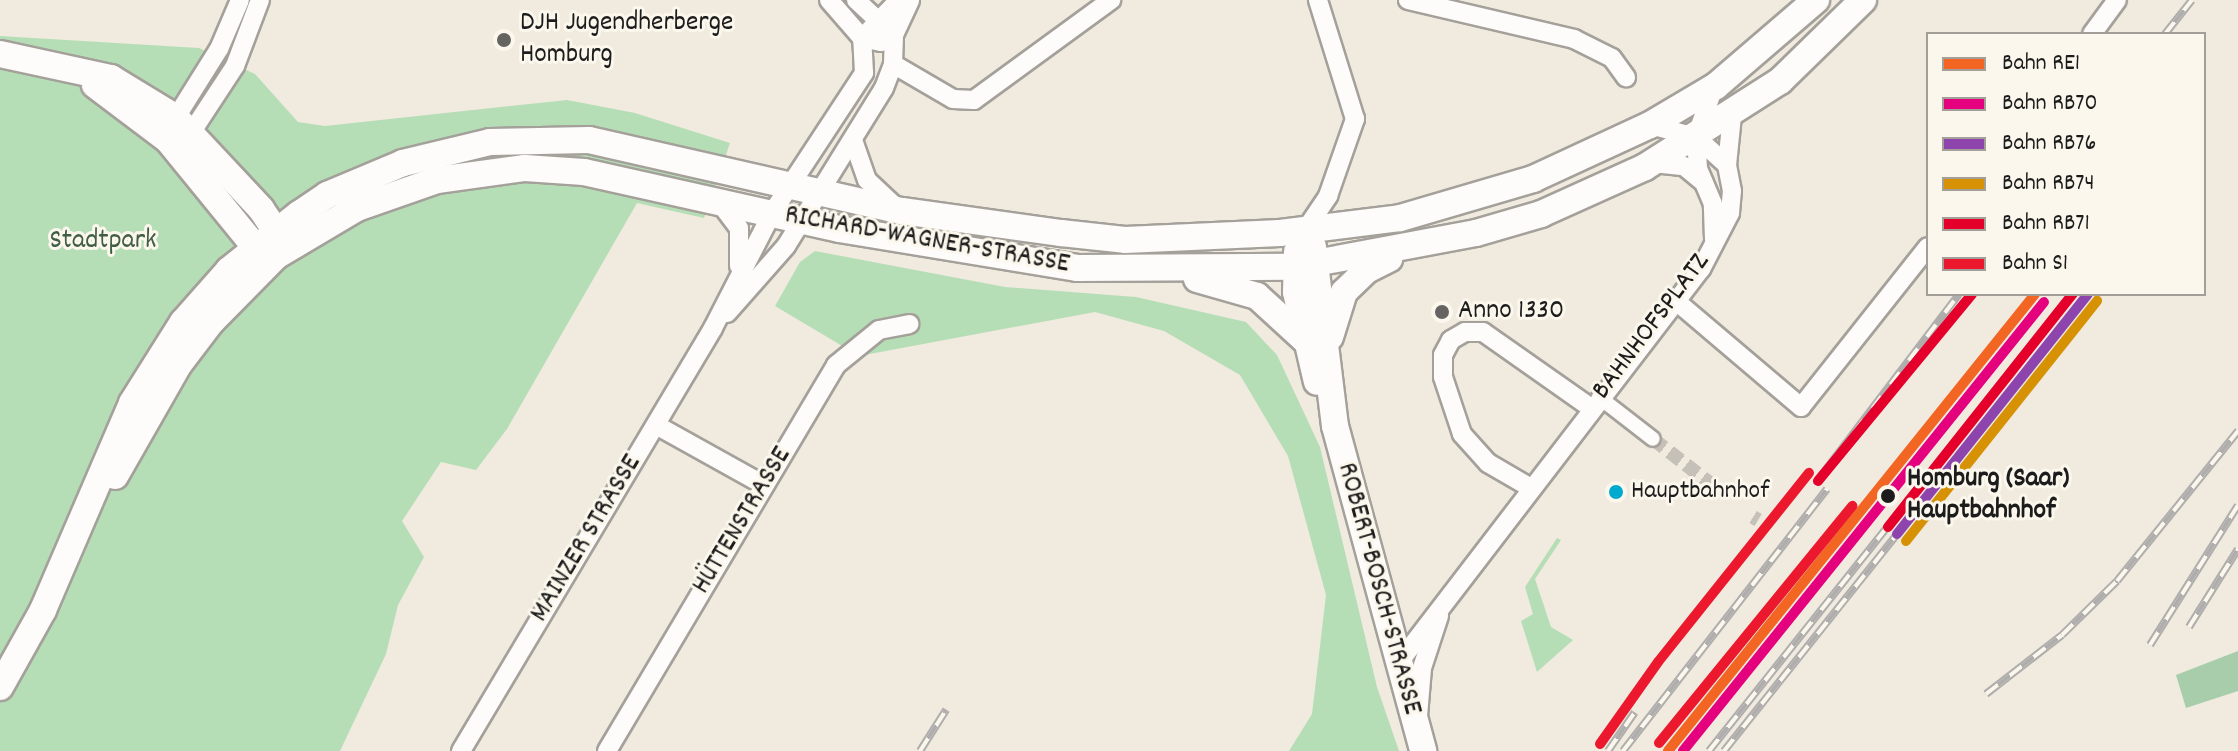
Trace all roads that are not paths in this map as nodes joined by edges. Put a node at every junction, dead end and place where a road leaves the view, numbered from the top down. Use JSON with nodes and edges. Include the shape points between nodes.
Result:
{"nodes":[{"id":1,"x":240,"y":0,"type":"edge"},
{"id":2,"x":260,"y":0,"type":"edge"},
{"id":3,"x":829,"y":0,"type":"edge"},
{"id":4,"x":856,"y":0,"type":"edge"},
{"id":5,"x":899,"y":0,"type":"edge"},
{"id":6,"x":910,"y":0,"type":"edge"},
{"id":7,"x":1111,"y":0,"type":"edge"},
{"id":8,"x":1318,"y":0,"type":"edge"},
{"id":9,"x":1408,"y":0,"type":"edge"},
{"id":10,"x":1816,"y":0,"type":"edge"},
{"id":11,"x":1863,"y":0,"type":"edge"},
{"id":12,"x":2117,"y":0,"type":"edge"},
{"id":13,"x":880,"y":21,"type":"junction"},
{"id":14,"x":2093,"y":32,"type":"edge"},
{"id":15,"x":894,"y":35,"type":"junction"},
{"id":16,"x":862,"y":38,"type":"junction"},
{"id":17,"x":0,"y":54,"type":"edge"},
{"id":18,"x":893,"y":64,"type":"junction"},
{"id":19,"x":1626,"y":77,"type":"dead end"},
{"id":20,"x":1714,"y":87,"type":"junction"},
{"id":21,"x":1732,"y":116,"type":"junction"},
{"id":22,"x":1650,"y":125,"type":"junction"},
{"id":23,"x":178,"y":130,"type":"junction"},
{"id":24,"x":1696,"y":137,"type":"junction"},
{"id":25,"x":853,"y":140,"type":"junction"},
{"id":26,"x":1653,"y":163,"type":"junction"},
{"id":27,"x":1727,"y":165,"type":"junction"},
{"id":28,"x":791,"y":183,"type":"junction"},
{"id":29,"x":1704,"y":183,"type":"junction"},
{"id":30,"x":822,"y":191,"type":"junction"},
{"id":31,"x":715,"y":198,"type":"junction"},
{"id":32,"x":902,"y":211,"type":"junction"},
{"id":33,"x":772,"y":213,"type":"junction"},
{"id":34,"x":803,"y":221,"type":"junction"},
{"id":35,"x":1306,"y":229,"type":"junction"},
{"id":36,"x":270,"y":245,"type":"junction"},
{"id":37,"x":1713,"y":246,"type":"junction"},
{"id":38,"x":1411,"y":249,"type":"junction"},
{"id":39,"x":1926,"y":250,"type":"edge"},
{"id":40,"x":1305,"y":265,"type":"junction"},
{"id":41,"x":1165,"y":271,"type":"junction"},
{"id":42,"x":737,"y":278,"type":"junction"},
{"id":43,"x":1676,"y":301,"type":"junction"},
{"id":44,"x":909,"y":324,"type":"dead end"},
{"id":45,"x":713,"y":328,"type":"junction"},
{"id":46,"x":1305,"y":340,"type":"junction"},
{"id":47,"x":1329,"y":372,"type":"junction"},
{"id":48,"x":1595,"y":403,"type":"junction"},
{"id":49,"x":656,"y":425,"type":"junction"},
{"id":50,"x":1335,"y":426,"type":"junction"},
{"id":51,"x":1653,"y":439,"type":"tunnel mouth"},
{"id":52,"x":764,"y":485,"type":"junction"},
{"id":53,"x":1531,"y":488,"type":"junction"},
{"id":54,"x":1442,"y":607,"type":"junction"},
{"id":55,"x":1396,"y":666,"type":"junction"},
{"id":56,"x":0,"y":687,"type":"edge"},
{"id":57,"x":1420,"y":741,"type":"edge"},
{"id":58,"x":461,"y":751,"type":"edge"},
{"id":59,"x":607,"y":751,"type":"edge"}],
"edges":[{"from":1,"to":23,"type":"street"},
{"from":2,"to":23,"type":"street","via":[[235,66]]},
{"from":3,"to":16,"type":"street"},
{"from":4,"to":13,"type":"street"},
{"from":5,"to":13,"type":"street"},
{"from":6,"to":15,"type":"street","name":"MAINZER STRASSE"},
{"from":7,"to":18,"type":"street","via":[[974,100],[953,99]]},
{"from":8,"to":35,"type":"street","via":[[1353,105],[1351,143],[1328,196]]},
{"from":9,"to":19,"type":"street","via":[[1574,39],[1612,58]]},
{"from":10,"to":20,"type":"main road","name":"RICHARD-WAGNER-STRASSE"},
{"from":11,"to":21,"type":"main road","name":"RICHARD-WAGNER-STRASSE","via":[[1822,45]]},
{"from":12,"to":14,"type":"street"},
{"from":13,"to":15,"type":"street"},
{"from":13,"to":16,"type":"street"},
{"from":15,"to":16,"type":"street","via":[[881,42]]},
{"from":15,"to":18,"type":"street","name":"MAINZER STRASSE"},
{"from":16,"to":28,"type":"street","name":"MAINZER STRASSE","via":[[864,73]]},
{"from":17,"to":23,"type":"main road","via":[[68,70]]},
{"from":18,"to":25,"type":"street","name":"MAINZER STRASSE"},
{"from":20,"to":22,"type":"main road","name":"RICHARD-WAGNER-STRASSE"},
{"from":20,"to":24,"type":"street","name":"BAHNHOFSPLATZ"},
{"from":21,"to":24,"type":"main road","name":"RICHARD-WAGNER-STRASSE"},
{"from":21,"to":27,"type":"street","name":"BAHNHOFSPLATZ"},
{"from":22,"to":24,"type":"street"},
{"from":22,"to":35,"type":"main road","name":"RICHARD-WAGNER-STRASSE","via":[[1533,179],[1459,204],[1400,218]]},
{"from":23,"to":36,"type":"main road"},
{"from":24,"to":26,"type":"main road","name":"RICHARD-WAGNER-STRASSE"},
{"from":24,"to":27,"type":"street"},
{"from":24,"to":29,"type":"street","name":"BAHNHOFSPLATZ"},
{"from":25,"to":30,"type":"street","name":"MAINZER STRASSE"},
{"from":25,"to":32,"type":"street","via":[[867,180]]},
{"from":26,"to":29,"type":"street","via":[[1684,166]]},
{"from":26,"to":38,"type":"main road","name":"RICHARD-WAGNER-STRASSE","via":[[1541,214]]},
{"from":27,"to":37,"type":"street","name":"BAHNHOFSPLATZ","via":[[1732,199]]},
{"from":28,"to":30,"type":"main road","name":"RICHARD-WAGNER-STRASSE"},
{"from":28,"to":33,"type":"street","name":"MAINZER STRASSE"},
{"from":28,"to":36,"type":"main road","name":"RICHARD-WAGNER-STRASSE","via":[[589,140],[514,139],[403,163],[327,195]]},
{"from":29,"to":37,"type":"street","name":"BAHNHOFSPLATZ","via":[[1715,215]]},
{"from":30,"to":32,"type":"main road","name":"RICHARD-WAGNER-STRASSE"},
{"from":30,"to":34,"type":"street","name":"MAINZER STRASSE"},
{"from":31,"to":33,"type":"main road","name":"RICHARD-WAGNER-STRASSE"},
{"from":31,"to":36,"type":"main road","name":"RICHARD-WAGNER-STRASSE","via":[[584,172],[482,172],[437,180]]},
{"from":31,"to":42,"type":"street","name":"MAINZER STRASSE","via":[[739,228]]},
{"from":32,"to":35,"type":"main road","name":"RICHARD-WAGNER-STRASSE","via":[[1125,240]]},
{"from":33,"to":34,"type":"main road","name":"RICHARD-WAGNER-STRASSE"},
{"from":33,"to":42,"type":"street","name":"MAINZER STRASSE"},
{"from":34,"to":41,"type":"main road","name":"RICHARD-WAGNER-STRASSE","via":[[1021,261]]},
{"from":34,"to":45,"type":"street","name":"MAINZER STRASSE"},
{"from":35,"to":40,"type":"main road","name":"ROBERT-BOSCH-STRASSE"},
{"from":36,"to":56,"type":"main road","via":[[179,364]]},
{"from":37,"to":43,"type":"street","name":"BAHNHOFSPLATZ"},
{"from":38,"to":40,"type":"main road","name":"RICHARD-WAGNER-STRASSE"},
{"from":38,"to":47,"type":"main road","via":[[1367,270],[1344,292],[1332,321]]},
{"from":39,"to":43,"type":"street","via":[[1801,407]]},
{"from":40,"to":41,"type":"main road","name":"RICHARD-WAGNER-STRASSE"},
{"from":40,"to":46,"type":"main road","name":"ROBERT-BOSCH-STRASSE"},
{"from":40,"to":47,"type":"main road","name":"ROBERT-BOSCH-STRASSE"},
{"from":41,"to":46,"type":"main road","via":[[1257,296]]},
{"from":42,"to":45,"type":"street","name":"MAINZER STRASSE"},
{"from":43,"to":48,"type":"street","name":"BAHNHOFSPLATZ"},
{"from":44,"to":52,"type":"street","name":"HÜTTENSTRASSE","via":[[879,330],[836,365]]},
{"from":45,"to":49,"type":"street","name":"MAINZER STRASSE"},
{"from":46,"to":50,"type":"main road","name":"ROBERT-BOSCH-STRASSE"},
{"from":47,"to":50,"type":"main road","name":"ROBERT-BOSCH-STRASSE"},
{"from":48,"to":51,"type":"street"},
{"from":48,"to":53,"type":"street","name":"BAHNHOFSPLATZ"},
{"from":48,"to":53,"type":"street","name":"BAHNHOFSPLATZ","via":[[1483,332],[1465,332],[1451,340],[1443,355],[1443,377],[1462,434],[1488,463]]},
{"from":49,"to":52,"type":"street"},
{"from":49,"to":58,"type":"street","name":"MAINZER STRASSE"},
{"from":50,"to":55,"type":"main road","name":"ROBERT-BOSCH-STRASSE"},
{"from":52,"to":59,"type":"street","name":"HÜTTENSTRASSE"},
{"from":53,"to":54,"type":"street","name":"BAHNHOFSPLATZ"},
{"from":54,"to":55,"type":"street","name":"BAHNHOFSPLATZ"},
{"from":54,"to":57,"type":"street","via":[[1425,653]]},
{"from":55,"to":57,"type":"main road","name":"ROBERT-BOSCH-STRASSE"}]}
